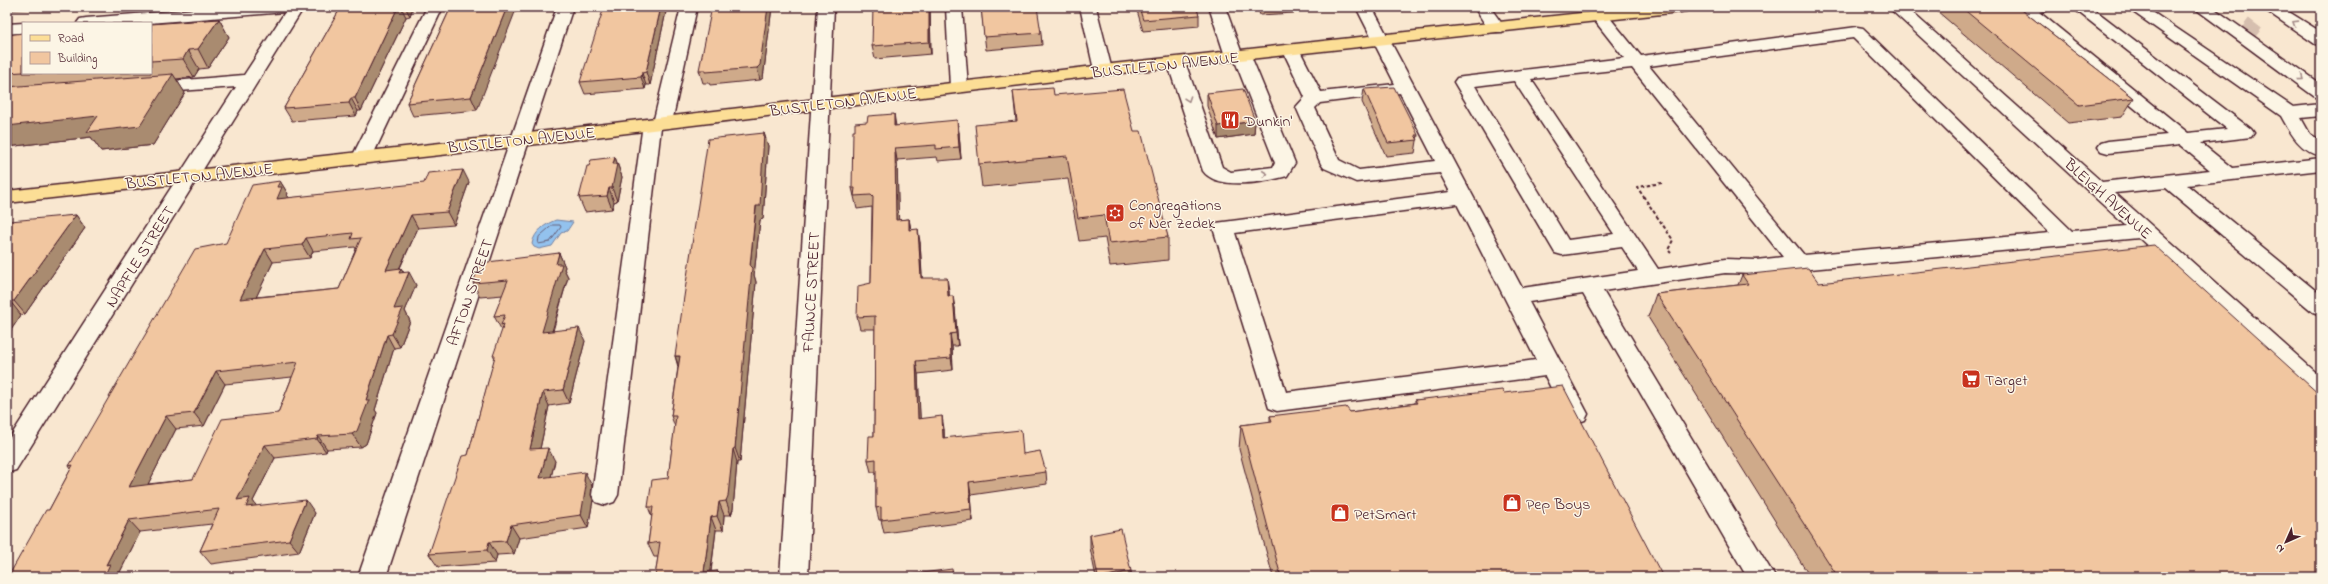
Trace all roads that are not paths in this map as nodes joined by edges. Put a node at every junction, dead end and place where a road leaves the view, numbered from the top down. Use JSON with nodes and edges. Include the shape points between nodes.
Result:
{"nodes":[{"id":1,"x":283,"y":7,"type":"edge"},
{"id":2,"x":296,"y":7,"type":"edge"},
{"id":3,"x":435,"y":7,"type":"edge"},
{"id":4,"x":565,"y":7,"type":"edge"},
{"id":5,"x":689,"y":7,"type":"edge"},
{"id":6,"x":826,"y":7,"type":"edge"},
{"id":7,"x":954,"y":7,"type":"edge"},
{"id":8,"x":1088,"y":7,"type":"edge"},
{"id":9,"x":1217,"y":7,"type":"edge"},
{"id":10,"x":1364,"y":7,"type":"edge"},
{"id":11,"x":1482,"y":7,"type":"edge"},
{"id":12,"x":1680,"y":7,"type":"edge"},
{"id":13,"x":1896,"y":7,"type":"edge"},
{"id":14,"x":2040,"y":7,"type":"edge"},
{"id":15,"x":2080,"y":7,"type":"edge"},
{"id":16,"x":2134,"y":7,"type":"edge"},
{"id":17,"x":2201,"y":7,"type":"edge"},
{"id":18,"x":2214,"y":7,"type":"edge"},
{"id":19,"x":2269,"y":7,"type":"edge"},
{"id":20,"x":1596,"y":12,"type":"edge"},
{"id":21,"x":98,"y":22,"type":"edge"},
{"id":22,"x":2160,"y":25,"type":"junction"},
{"id":23,"x":22,"y":28,"type":"edge"},
{"id":24,"x":1496,"y":28,"type":"junction"},
{"id":25,"x":7,"y":29,"type":"edge"},
{"id":26,"x":2109,"y":29,"type":"junction"},
{"id":27,"x":2321,"y":40,"type":"edge"},
{"id":28,"x":1383,"y":41,"type":"junction"},
{"id":29,"x":1292,"y":50,"type":"junction"},
{"id":30,"x":1238,"y":56,"type":"junction"},
{"id":31,"x":1176,"y":62,"type":"junction"},
{"id":32,"x":1636,"y":62,"type":"junction"},
{"id":33,"x":2284,"y":66,"type":"junction"},
{"id":34,"x":1103,"y":70,"type":"junction"},
{"id":35,"x":1519,"y":75,"type":"junction"},
{"id":36,"x":250,"y":80,"type":"junction"},
{"id":37,"x":959,"y":87,"type":"junction"},
{"id":38,"x":1407,"y":88,"type":"junction"},
{"id":39,"x":133,"y":89,"type":"edge"},
{"id":40,"x":2321,"y":93,"type":"edge"},
{"id":41,"x":1315,"y":98,"type":"junction"},
{"id":42,"x":820,"y":103,"type":"junction"},
{"id":43,"x":2321,"y":110,"type":"edge"},
{"id":44,"x":2289,"y":114,"type":"junction"},
{"id":45,"x":658,"y":123,"type":"junction"},
{"id":46,"x":2183,"y":138,"type":"junction"},
{"id":47,"x":522,"y":140,"type":"junction"},
{"id":48,"x":2108,"y":147,"type":"dead end"},
{"id":49,"x":2321,"y":150,"type":"edge"},
{"id":50,"x":362,"y":157,"type":"junction"},
{"id":51,"x":2321,"y":164,"type":"edge"},
{"id":52,"x":1448,"y":166,"type":"junction"},
{"id":53,"x":2228,"y":175,"type":"junction"},
{"id":54,"x":190,"y":176,"type":"junction"},
{"id":55,"x":2170,"y":181,"type":"junction"},
{"id":56,"x":2099,"y":189,"type":"junction"},
{"id":57,"x":7,"y":197,"type":"edge"},
{"id":58,"x":1463,"y":197,"type":"junction"},
{"id":59,"x":2144,"y":231,"type":"junction"},
{"id":60,"x":2066,"y":237,"type":"junction"},
{"id":61,"x":1628,"y":239,"type":"junction"},
{"id":62,"x":1799,"y":263,"type":"junction"},
{"id":63,"x":1653,"y":276,"type":"junction"},
{"id":64,"x":1589,"y":286,"type":"junction"},
{"id":65,"x":1515,"y":297,"type":"junction"},
{"id":66,"x":2321,"y":307,"type":"edge"},
{"id":67,"x":1552,"y":367,"type":"junction"},
{"id":68,"x":2321,"y":391,"type":"edge"},
{"id":69,"x":1585,"y":430,"type":"edge"},
{"id":70,"x":7,"y":464,"type":"edge"},
{"id":71,"x":605,"y":495,"type":"dead end"},
{"id":72,"x":372,"y":577,"type":"edge"},
{"id":73,"x":794,"y":577,"type":"edge"},
{"id":74,"x":1761,"y":577,"type":"edge"}],
"edges":[{"from":1,"to":21,"type":"street"},
{"from":2,"to":36,"type":"street","name":"NAPFLE STREET"},
{"from":3,"to":50,"type":"street"},
{"from":4,"to":47,"type":"street","name":"AFTON STREET"},
{"from":5,"to":45,"type":"street"},
{"from":6,"to":42,"type":"street","name":"FAUNCE STREET"},
{"from":7,"to":37,"type":"street"},
{"from":8,"to":34,"type":"street"},
{"from":9,"to":30,"type":"street"},
{"from":10,"to":28,"type":"street"},
{"from":11,"to":24,"type":"street"},
{"from":12,"to":20,"type":"main road","name":"BUSTLETON AVENUE"},
{"from":13,"to":56,"type":"street","name":"BLEIGH AVENUE"},
{"from":14,"to":46,"type":"street","via":[[2026,9]]},
{"from":15,"to":26,"type":"street"},
{"from":16,"to":22,"type":"street"},
{"from":17,"to":33,"type":"street"},
{"from":18,"to":33,"type":"street","via":[[2275,50]]},
{"from":27,"to":19,"type":"street","one_way":true},
{"from":20,"to":24,"type":"main road","name":"BUSTLETON AVENUE"},
{"from":20,"to":32,"type":"street"},
{"from":22,"to":26,"type":"street"},
{"from":22,"to":44,"type":"street"},
{"from":23,"to":25,"type":"street"},
{"from":24,"to":28,"type":"main road","name":"BUSTLETON AVENUE"},
{"from":26,"to":46,"type":"street","via":[[2244,133]]},
{"from":28,"to":29,"type":"main road","name":"BUSTLETON AVENUE"},
{"from":28,"to":38,"type":"street"},
{"from":29,"to":30,"type":"main road","name":"BUSTLETON AVENUE"},
{"from":29,"to":41,"type":"street"},
{"from":30,"to":31,"type":"main road","name":"BUSTLETON AVENUE"},
{"from":31,"to":30,"type":"street","one_way":true,"via":[[1213,171],[1228,178],[1280,172],[1285,163]]},
{"from":31,"to":34,"type":"main road","name":"BUSTLETON AVENUE"},
{"from":32,"to":35,"type":"street"},
{"from":32,"to":60,"type":"street","via":[[1857,32]]},
{"from":32,"to":62,"type":"street"},
{"from":33,"to":40,"type":"street","one_way":true},
{"from":34,"to":37,"type":"main road","name":"BUSTLETON AVENUE"},
{"from":35,"to":61,"type":"street"},
{"from":35,"to":61,"type":"street","via":[[1463,82],[1562,248]]},
{"from":36,"to":39,"type":"street"},
{"from":36,"to":54,"type":"street","name":"NAPFLE STREET"},
{"from":37,"to":42,"type":"main road","name":"BUSTLETON AVENUE"},
{"from":38,"to":41,"type":"street"},
{"from":38,"to":52,"type":"street"},
{"from":41,"to":52,"type":"street","via":[[1305,107],[1331,164],[1356,176]]},
{"from":42,"to":45,"type":"main road","name":"BUSTLETON AVENUE"},
{"from":42,"to":73,"type":"street","name":"FAUNCE STREET"},
{"from":43,"to":44,"type":"street"},
{"from":44,"to":49,"type":"street","via":[[2302,137]]},
{"from":45,"to":47,"type":"main road","name":"BUSTLETON AVENUE"},
{"from":45,"to":71,"type":"street"},
{"from":46,"to":48,"type":"street"},
{"from":46,"to":53,"type":"street"},
{"from":47,"to":50,"type":"main road","name":"BUSTLETON AVENUE"},
{"from":47,"to":72,"type":"street","name":"AFTON STREET"},
{"from":50,"to":54,"type":"main road","name":"BUSTLETON AVENUE"},
{"from":51,"to":53,"type":"street"},
{"from":52,"to":58,"type":"street"},
{"from":53,"to":55,"type":"street"},
{"from":54,"to":57,"type":"main road","name":"BUSTLETON AVENUE"},
{"from":54,"to":70,"type":"street","name":"NAPFLE STREET"},
{"from":55,"to":56,"type":"street"},
{"from":55,"to":66,"type":"street"},
{"from":56,"to":59,"type":"street","name":"BLEIGH AVENUE"},
{"from":58,"to":65,"type":"street"},
{"from":58,"to":67,"type":"street","via":[[1223,228],[1277,402]]},
{"from":59,"to":60,"type":"street"},
{"from":59,"to":68,"type":"street","name":"BLEIGH AVENUE"},
{"from":60,"to":62,"type":"street"},
{"from":61,"to":63,"type":"street"},
{"from":62,"to":63,"type":"street","via":[[1756,267],[1725,266]]},
{"from":63,"to":64,"type":"street"},
{"from":64,"to":65,"type":"street"},
{"from":64,"to":74,"type":"street"},
{"from":65,"to":67,"type":"street"},
{"from":67,"to":69,"type":"street"}]}
